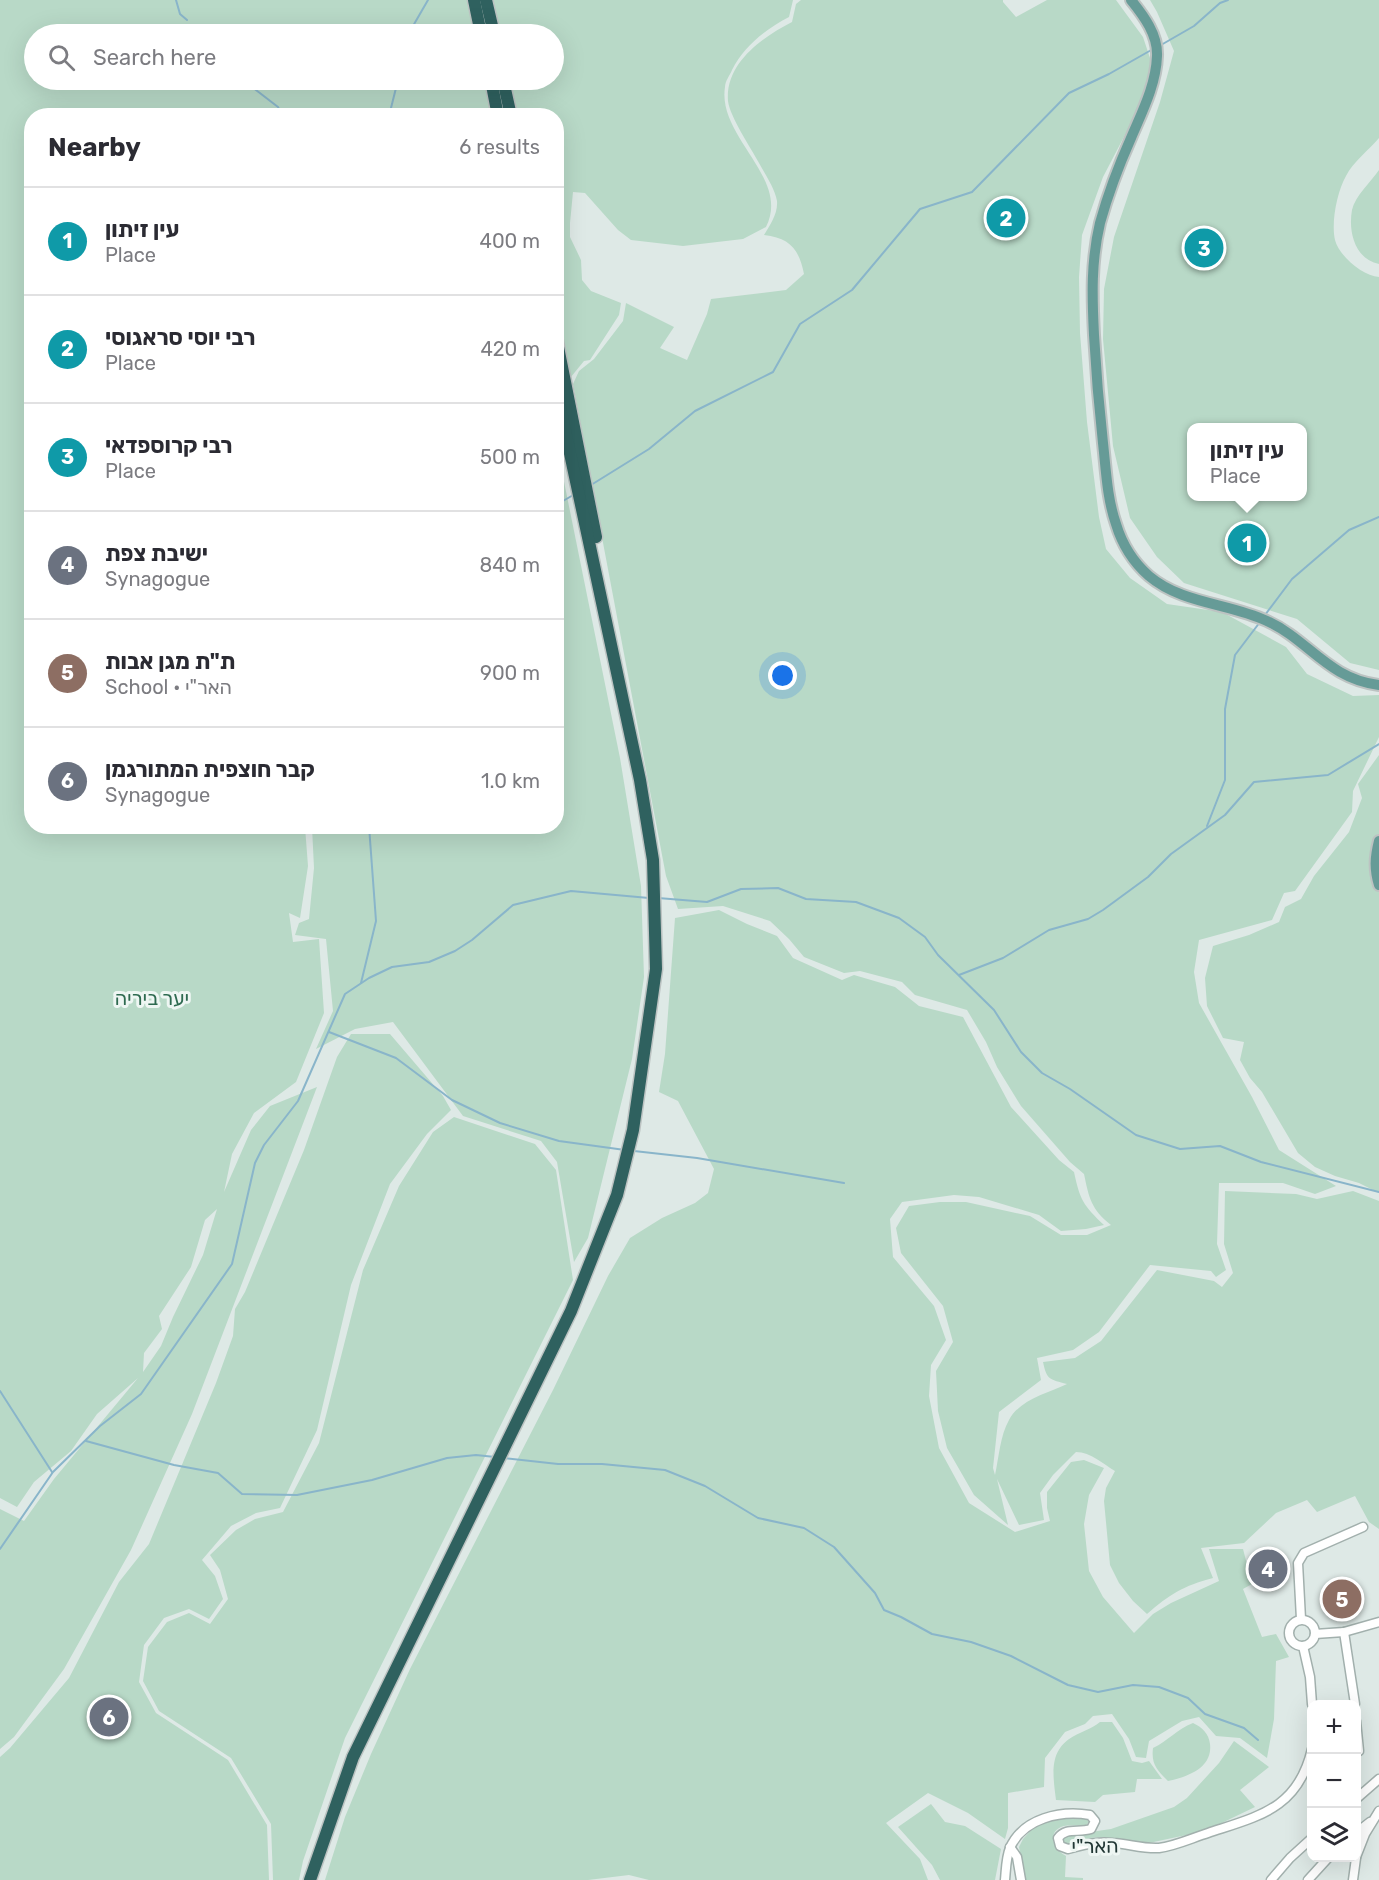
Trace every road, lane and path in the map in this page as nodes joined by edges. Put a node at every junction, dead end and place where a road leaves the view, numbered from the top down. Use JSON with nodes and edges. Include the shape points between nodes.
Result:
{"nodes":[{"id":1,"x":474,"y":0,"type":"edge"},
{"id":2,"x":486,"y":0,"type":"edge"},
{"id":3,"x":1131,"y":0,"type":"edge"},
{"id":4,"x":479,"y":24,"type":"edge"},
{"id":5,"x":492,"y":24,"type":"edge"},
{"id":6,"x":493,"y":90,"type":"edge"},
{"id":7,"x":505,"y":90,"type":"edge"},
{"id":8,"x":496,"y":108,"type":"edge"},
{"id":9,"x":509,"y":108,"type":"edge"},
{"id":10,"x":564,"y":375,"type":"edge"},
{"id":11,"x":564,"y":425,"type":"edge"},
{"id":12,"x":616,"y":666,"type":"junction"},
{"id":13,"x":1379,"y":685,"type":"edge"},
{"id":14,"x":1379,"y":841,"type":"edge"},
{"id":15,"x":1379,"y":885,"type":"edge"},
{"id":16,"x":1363,"y":1527,"type":"dead end"},
{"id":17,"x":1301,"y":1619,"type":"junction"},
{"id":18,"x":1379,"y":1622,"type":"edge"},
{"id":19,"x":1344,"y":1632,"type":"junction"},
{"id":20,"x":1315,"y":1634,"type":"junction"},
{"id":21,"x":1304,"y":1646,"type":"junction"},
{"id":22,"x":1312,"y":1700,"type":"edge"},
{"id":23,"x":1354,"y":1700,"type":"edge"},
{"id":24,"x":1310,"y":1754,"type":"edge"},
{"id":25,"x":1379,"y":1779,"type":"edge"},
{"id":26,"x":1361,"y":1795,"type":"edge"},
{"id":27,"x":1377,"y":1814,"type":"edge"},
{"id":28,"x":1361,"y":1828,"type":"edge"},
{"id":29,"x":1307,"y":1842,"type":"edge"},
{"id":30,"x":1361,"y":1844,"type":"edge"},
{"id":31,"x":1010,"y":1848,"type":"junction"},
{"id":32,"x":1324,"y":1862,"type":"edge"},
{"id":33,"x":1355,"y":1862,"type":"edge"},
{"id":34,"x":310,"y":1880,"type":"edge"},
{"id":35,"x":1005,"y":1880,"type":"edge"},
{"id":36,"x":1021,"y":1880,"type":"edge"},
{"id":37,"x":1271,"y":1880,"type":"edge"},
{"id":38,"x":1308,"y":1880,"type":"edge"},
{"id":39,"x":1353,"y":1880,"type":"edge"}],
"edges":[{"from":1,"to":4,"type":"highway"},
{"from":2,"to":5,"type":"highway"},
{"from":3,"to":13,"type":"main road","via":[[1151,28],[1157,55],[1146,103],[1101,222],[1093,254],[1092,286],[1097,395],[1116,523],[1137,565],[1162,586],[1269,621],[1350,679]]},
{"from":6,"to":8,"type":"highway"},
{"from":7,"to":9,"type":"highway"},
{"from":10,"to":12,"type":"highway","via":[[592,510]]},
{"from":11,"to":12,"type":"highway"},
{"from":12,"to":34,"type":"highway","via":[[653,860],[656,969],[633,1130],[617,1195],[571,1311],[353,1757]]},
{"from":14,"to":15,"type":"main road","via":[[1375,871]]},
{"from":16,"to":17,"type":"street","via":[[1300,1557]]},
{"from":17,"to":20,"type":"street","via":[[1313,1625]]},
{"from":17,"to":21,"type":"street","via":[[1293,1622],[1288,1635],[1293,1643]]},
{"from":18,"to":19,"type":"street"},
{"from":19,"to":20,"type":"street"},
{"from":19,"to":23,"type":"street"},
{"from":20,"to":21,"type":"street","via":[[1312,1642]]},
{"from":21,"to":22,"type":"street"},
{"from":24,"to":31,"type":"street","name":"האר\"י","via":[[1304,1777],[1280,1804],[1252,1819],[1161,1848],[1100,1842],[1068,1849],[1060,1846],[1058,1838],[1062,1833],[1090,1829],[1095,1821],[1090,1815],[1069,1813],[1039,1819],[1025,1828]]},
{"from":25,"to":26,"type":"street"},
{"from":27,"to":28,"type":"street"},
{"from":27,"to":30,"type":"street"},
{"from":29,"to":37,"type":"street"},
{"from":31,"to":35,"type":"street"},
{"from":31,"to":36,"type":"street","via":[[1017,1857]]},
{"from":32,"to":38,"type":"street"},
{"from":33,"to":39,"type":"street"}]}
